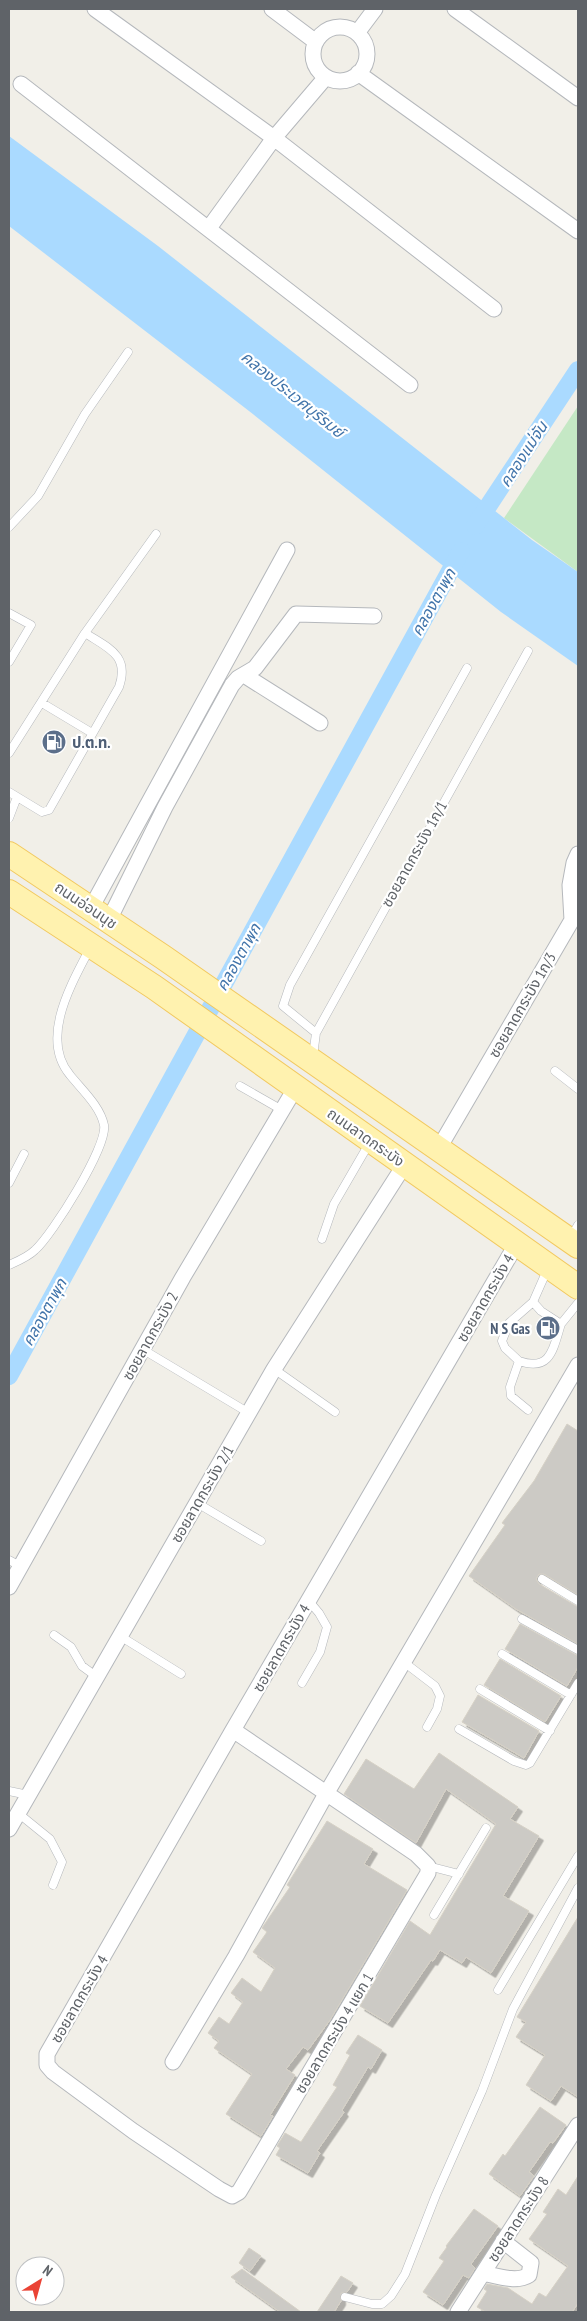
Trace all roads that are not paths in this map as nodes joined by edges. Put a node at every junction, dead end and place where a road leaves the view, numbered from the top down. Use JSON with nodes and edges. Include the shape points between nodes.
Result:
{"nodes":[{"id":1,"x":95,"y":9,"type":"edge"},
{"id":2,"x":272,"y":9,"type":"edge"},
{"id":3,"x":375,"y":9,"type":"edge"},
{"id":4,"x":455,"y":9,"type":"edge"},
{"id":5,"x":357,"y":33,"type":"junction"},
{"id":6,"x":316,"y":42,"type":"junction"},
{"id":7,"x":358,"y":74,"type":"junction"},
{"id":8,"x":326,"y":77,"type":"junction"},
{"id":9,"x":20,"y":84,"type":"dead end"},
{"id":10,"x":578,"y":98,"type":"edge"},
{"id":11,"x":274,"y":138,"type":"junction"},
{"id":12,"x":208,"y":228,"type":"junction"},
{"id":13,"x":578,"y":231,"type":"edge"},
{"id":14,"x":494,"y":309,"type":"dead end"},
{"id":15,"x":128,"y":352,"type":"dead end"},
{"id":16,"x":410,"y":386,"type":"dead end"},
{"id":17,"x":9,"y":527,"type":"edge"},
{"id":18,"x":156,"y":534,"type":"dead end"},
{"id":19,"x":287,"y":550,"type":"dead end"},
{"id":20,"x":9,"y":613,"type":"edge"},
{"id":21,"x":374,"y":616,"type":"dead end"},
{"id":22,"x":85,"y":633,"type":"junction"},
{"id":23,"x":528,"y":651,"type":"dead end"},
{"id":24,"x":9,"y":662,"type":"edge"},
{"id":25,"x":467,"y":668,"type":"dead end"},
{"id":26,"x":244,"y":675,"type":"junction"},
{"id":27,"x":42,"y":703,"type":"junction"},
{"id":28,"x":320,"y":723,"type":"dead end"},
{"id":29,"x":92,"y":733,"type":"junction"},
{"id":30,"x":9,"y":753,"type":"edge"},
{"id":31,"x":9,"y":792,"type":"edge"},
{"id":32,"x":17,"y":797,"type":"junction"},
{"id":33,"x":9,"y":818,"type":"edge"},
{"id":34,"x":9,"y":854,"type":"edge"},
{"id":35,"x":578,"y":854,"type":"edge"},
{"id":36,"x":9,"y":892,"type":"edge"},
{"id":37,"x":100,"y":914,"type":"junction"},
{"id":38,"x":91,"y":946,"type":"junction"},
{"id":39,"x":154,"y":987,"type":"joint"},
{"id":40,"x":316,"y":1033,"type":"junction"},
{"id":41,"x":304,"y":1056,"type":"junction"},
{"id":42,"x":555,"y":1071,"type":"dead end"},
{"id":43,"x":240,"y":1086,"type":"dead end"},
{"id":44,"x":296,"y":1087,"type":"junction"},
{"id":45,"x":578,"y":1088,"type":"edge"},
{"id":46,"x":282,"y":1110,"type":"junction"},
{"id":47,"x":371,"y":1140,"type":"junction"},
{"id":48,"x":439,"y":1148,"type":"junction"},
{"id":49,"x":24,"y":1154,"type":"dead end"},
{"id":50,"x":405,"y":1164,"type":"junction"},
{"id":51,"x":9,"y":1184,"type":"edge"},
{"id":52,"x":576,"y":1237,"type":"edge"},
{"id":53,"x":322,"y":1239,"type":"dead end"},
{"id":54,"x":517,"y":1243,"type":"junction"},
{"id":55,"x":9,"y":1265,"type":"edge"},
{"id":56,"x":549,"y":1266,"type":"junction"},
{"id":57,"x":578,"y":1287,"type":"edge"},
{"id":58,"x":532,"y":1302,"type":"junction"},
{"id":59,"x":578,"y":1303,"type":"edge"},
{"id":60,"x":561,"y":1324,"type":"junction"},
{"id":61,"x":142,"y":1349,"type":"junction"},
{"id":62,"x":519,"y":1361,"type":"junction"},
{"id":63,"x":578,"y":1365,"type":"edge"},
{"id":64,"x":274,"y":1369,"type":"junction"},
{"id":65,"x":528,"y":1410,"type":"dead end"},
{"id":66,"x":335,"y":1412,"type":"dead end"},
{"id":67,"x":249,"y":1413,"type":"junction"},
{"id":68,"x":197,"y":1503,"type":"junction"},
{"id":69,"x":261,"y":1541,"type":"dead end"},
{"id":70,"x":15,"y":1563,"type":"edge"},
{"id":71,"x":542,"y":1579,"type":"dead end"},
{"id":72,"x":9,"y":1587,"type":"edge"},
{"id":73,"x":308,"y":1600,"type":"junction"},
{"id":74,"x":578,"y":1600,"type":"edge"},
{"id":75,"x":522,"y":1619,"type":"dead end"},
{"id":76,"x":54,"y":1635,"type":"dead end"},
{"id":77,"x":120,"y":1636,"type":"junction"},
{"id":78,"x":578,"y":1650,"type":"edge"},
{"id":79,"x":502,"y":1654,"type":"dead end"},
{"id":80,"x":405,"y":1663,"type":"junction"},
{"id":81,"x":181,"y":1674,"type":"dead end"},
{"id":82,"x":97,"y":1677,"type":"junction"},
{"id":83,"x":302,"y":1683,"type":"dead end"},
{"id":84,"x":578,"y":1683,"type":"edge"},
{"id":85,"x":480,"y":1689,"type":"dead end"},
{"id":86,"x":571,"y":1695,"type":"junction"},
{"id":87,"x":426,"y":1727,"type":"dead end"},
{"id":88,"x":459,"y":1729,"type":"dead end"},
{"id":89,"x":232,"y":1730,"type":"junction"},
{"id":90,"x":550,"y":1731,"type":"junction"},
{"id":91,"x":9,"y":1791,"type":"edge"},
{"id":92,"x":326,"y":1794,"type":"junction"},
{"id":93,"x":28,"y":1796,"type":"junction"},
{"id":94,"x":18,"y":1813,"type":"junction"},
{"id":95,"x":486,"y":1828,"type":"dead end"},
{"id":96,"x":9,"y":1829,"type":"edge"},
{"id":97,"x":578,"y":1856,"type":"edge"},
{"id":98,"x":428,"y":1866,"type":"junction"},
{"id":99,"x":459,"y":1874,"type":"junction"},
{"id":100,"x":53,"y":1885,"type":"dead end"},
{"id":101,"x":578,"y":1888,"type":"edge"},
{"id":102,"x":434,"y":1915,"type":"dead end"},
{"id":103,"x":498,"y":1990,"type":"dead end"},
{"id":104,"x":47,"y":2054,"type":"joint"},
{"id":105,"x":173,"y":2062,"type":"dead end"},
{"id":106,"x":578,"y":2125,"type":"edge"},
{"id":107,"x":503,"y":2241,"type":"junction"},
{"id":108,"x":483,"y":2273,"type":"junction"},
{"id":109,"x":345,"y":2297,"type":"dead end"},
{"id":110,"x":458,"y":2312,"type":"edge"}],
"edges":[{"from":1,"to":11,"type":"street"},
{"from":2,"to":6,"type":"street"},
{"from":3,"to":5,"type":"street"},
{"from":4,"to":10,"type":"street"},
{"from":5,"to":6,"type":"street","via":[[334,28]]},
{"from":5,"to":7,"type":"street","via":[[366,48],[367,57]]},
{"from":6,"to":8,"type":"street","via":[[313,58]]},
{"from":7,"to":8,"type":"street","via":[[343,81]]},
{"from":7,"to":13,"type":"street"},
{"from":8,"to":11,"type":"street"},
{"from":9,"to":12,"type":"street"},
{"from":11,"to":12,"type":"street"},
{"from":11,"to":14,"type":"street"},
{"from":12,"to":16,"type":"street"},
{"from":15,"to":17,"type":"lane","via":[[86,414],[38,496]]},
{"from":18,"to":22,"type":"lane"},
{"from":19,"to":37,"type":"street"},
{"from":20,"to":24,"type":"lane","via":[[31,625]]},
{"from":21,"to":26,"type":"street","via":[[296,614],[255,668]]},
{"from":22,"to":27,"type":"lane"},
{"from":22,"to":29,"type":"lane","via":[[117,655],[122,669],[119,686]]},
{"from":23,"to":40,"type":"lane","name":"ซอยลาดกระบัง 1ก/1"},
{"from":25,"to":40,"type":"lane","via":[[290,985],[282,1006]]},
{"from":26,"to":28,"type":"street"},
{"from":26,"to":37,"type":"street","via":[[232,686],[165,807]]},
{"from":27,"to":29,"type":"lane"},
{"from":27,"to":30,"type":"lane"},
{"from":29,"to":32,"type":"lane","via":[[49,810],[42,812]]},
{"from":31,"to":32,"type":"lane"},
{"from":32,"to":33,"type":"lane"},
{"from":34,"to":37,"type":"main road","name":"ถนนอ่อนนุช"},
{"from":35,"to":48,"type":"street","name":"ซอยลาดกระบัง 1ก/3","via":[[570,885],[572,920]]},
{"from":36,"to":38,"type":"main road","name":"ถนนอ่อนนุช"},
{"from":37,"to":41,"type":"main road","name":"ถนนอ่อนนุช"},
{"from":38,"to":39,"type":"main road","name":"ถนนอ่อนนุช"},
{"from":38,"to":55,"type":"lane","via":[[58,1020],[57,1044],[65,1069],[100,1113],[105,1127],[103,1142],[47,1237],[34,1251]]},
{"from":39,"to":44,"type":"main road","name":"ถนนลาดกระบัง"},
{"from":40,"to":41,"type":"lane","name":"ซอยลาดกระบัง 1ก/1"},
{"from":41,"to":48,"type":"main road"},
{"from":42,"to":45,"type":"lane"},
{"from":43,"to":46,"type":"lane"},
{"from":44,"to":46,"type":"street","name":"ซอยลาดกระบัง 2"},
{"from":44,"to":47,"type":"main road","name":"ถนนลาดกระบัง"},
{"from":46,"to":61,"type":"street","name":"ซอยลาดกระบัง 2"},
{"from":47,"to":50,"type":"main road","name":"ถนนลาดกระบัง"},
{"from":47,"to":53,"type":"lane","via":[[334,1204]]},
{"from":48,"to":52,"type":"main road"},
{"from":49,"to":51,"type":"lane"},
{"from":50,"to":54,"type":"main road","name":"ถนนลาดกระบัง"},
{"from":50,"to":64,"type":"street","name":"ซอยลาดกระบัง 2/1"},
{"from":54,"to":56,"type":"main road","name":"ถนนลาดกระบัง"},
{"from":54,"to":73,"type":"street","name":"ซอยลาดกระบัง 4"},
{"from":56,"to":57,"type":"main road","name":"ถนนลาดกระบัง"},
{"from":56,"to":58,"type":"lane"},
{"from":58,"to":60,"type":"lane"},
{"from":58,"to":62,"type":"lane","via":[[509,1323],[502,1341]]},
{"from":59,"to":60,"type":"lane"},
{"from":60,"to":62,"type":"lane","via":[[555,1342],[541,1364],[532,1366]]},
{"from":61,"to":67,"type":"lane"},
{"from":61,"to":70,"type":"street","name":"ซอยลาดกระบัง 2"},
{"from":62,"to":65,"type":"lane","via":[[510,1387],[511,1396]]},
{"from":63,"to":80,"type":"street"},
{"from":64,"to":66,"type":"lane"},
{"from":64,"to":67,"type":"street","name":"ซอยลาดกระบัง 2/1"},
{"from":67,"to":68,"type":"street","name":"ซอยลาดกระบัง 2/1"},
{"from":68,"to":69,"type":"lane"},
{"from":68,"to":77,"type":"street","name":"ซอยลาดกระบัง 2/1"},
{"from":70,"to":72,"type":"street","name":"ซอยลาดกระบัง 2"},
{"from":71,"to":74,"type":"lane"},
{"from":73,"to":83,"type":"lane","via":[[327,1627],[320,1652]]},
{"from":73,"to":89,"type":"street","name":"ซอยลาดกระบัง 4"},
{"from":75,"to":78,"type":"lane"},
{"from":76,"to":82,"type":"lane","via":[[71,1647],[82,1666]]},
{"from":77,"to":81,"type":"lane"},
{"from":77,"to":82,"type":"street","name":"ซอยลาดกระบัง 2/1"},
{"from":79,"to":86,"type":"lane"},
{"from":80,"to":87,"type":"lane","via":[[435,1686],[440,1696],[437,1709]]},
{"from":80,"to":92,"type":"street"},
{"from":82,"to":93,"type":"street","name":"ซอยลาดกระบัง 2/1"},
{"from":84,"to":86,"type":"lane"},
{"from":85,"to":90,"type":"lane"},
{"from":86,"to":90,"type":"lane"},
{"from":88,"to":90,"type":"lane","via":[[526,1765]]},
{"from":89,"to":92,"type":"street"},
{"from":89,"to":104,"type":"street","name":"ซอยลาดกระบัง 4"},
{"from":91,"to":93,"type":"lane"},
{"from":92,"to":98,"type":"street","via":[[416,1854]]},
{"from":92,"to":105,"type":"street"},
{"from":93,"to":94,"type":"street","name":"ซอยลาดกระบัง 2/1"},
{"from":94,"to":96,"type":"street","name":"ซอยลาดกระบัง 2/1"},
{"from":94,"to":100,"type":"lane","via":[[50,1839],[62,1862]]},
{"from":95,"to":99,"type":"lane"},
{"from":97,"to":103,"type":"lane"},
{"from":98,"to":99,"type":"lane"},
{"from":98,"to":104,"type":"street","name":"ซอยลาดกระบัง 4 แยก 1","via":[[424,1881],[282,2122],[232,2196],[69,2084],[47,2065]]},
{"from":99,"to":102,"type":"lane"},
{"from":101,"to":109,"type":"lane","via":[[513,2009],[405,2274],[382,2304]]},
{"from":106,"to":107,"type":"street","name":"ซอยลาดกระบัง 8"},
{"from":107,"to":108,"type":"street","name":"ซอยลาดกระบัง 8"},
{"from":107,"to":108,"type":"street","via":[[531,2263],[530,2274],[513,2279]]},
{"from":108,"to":110,"type":"street","name":"ซอยลาดกระบัง 8"}]}
